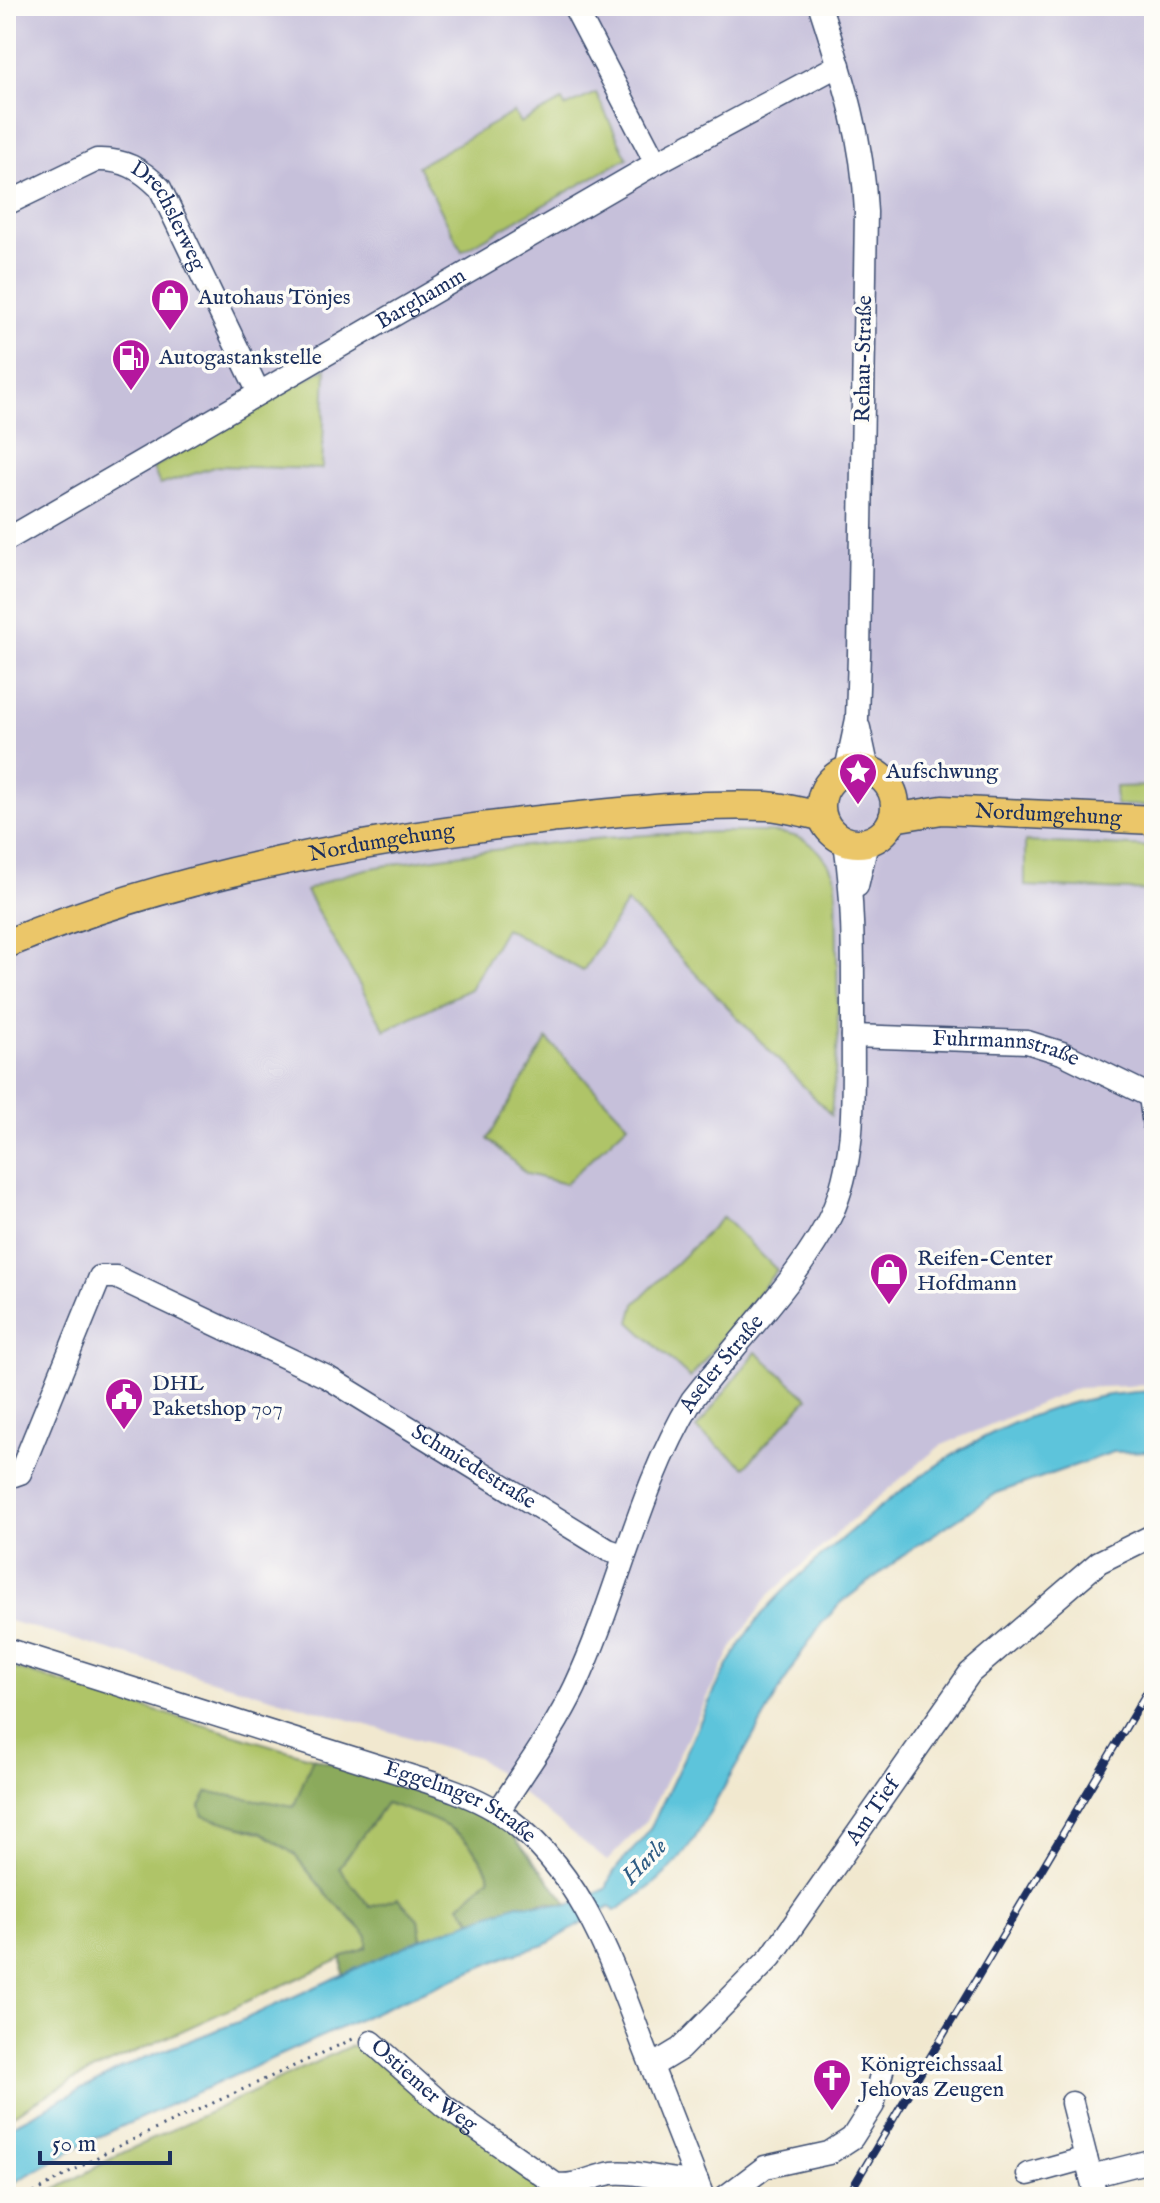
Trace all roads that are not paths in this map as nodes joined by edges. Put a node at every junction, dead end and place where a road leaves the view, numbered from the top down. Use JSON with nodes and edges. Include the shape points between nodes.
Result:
{"nodes":[{"id":1,"x":574,"y":6,"type":"edge"},
{"id":2,"x":820,"y":6,"type":"edge"},
{"id":3,"x":839,"y":65,"type":"junction"},
{"id":4,"x":656,"y":163,"type":"junction"},
{"id":5,"x":6,"y":204,"type":"edge"},
{"id":6,"x":259,"y":393,"type":"junction"},
{"id":7,"x":6,"y":540,"type":"edge"},
{"id":8,"x":857,"y":770,"type":"junction"},
{"id":9,"x":822,"y":804,"type":"junction"},
{"id":10,"x":893,"y":805,"type":"junction"},
{"id":11,"x":1154,"y":820,"type":"edge"},
{"id":12,"x":856,"y":842,"type":"junction"},
{"id":13,"x":6,"y":944,"type":"edge"},
{"id":14,"x":853,"y":1036,"type":"junction"},
{"id":15,"x":1152,"y":1097,"type":"edge"},
{"id":16,"x":1154,"y":1126,"type":"edge"},
{"id":17,"x":6,"y":1478,"type":"edge"},
{"id":18,"x":1154,"y":1535,"type":"edge"},
{"id":19,"x":623,"y":1555,"type":"junction"},
{"id":20,"x":6,"y":1649,"type":"edge"},
{"id":21,"x":498,"y":1812,"type":"junction"},
{"id":22,"x":372,"y":2042,"type":"road end"},
{"id":23,"x":652,"y":2066,"type":"junction"},
{"id":24,"x":882,"y":2071,"type":"dead end"},
{"id":25,"x":1072,"y":2103,"type":"dead end"},
{"id":26,"x":1154,"y":2160,"type":"edge"},
{"id":27,"x":1028,"y":2174,"type":"dead end"},
{"id":28,"x":1091,"y":2177,"type":"edge"},
{"id":29,"x":700,"y":2189,"type":"edge"},
{"id":30,"x":725,"y":2197,"type":"edge"}],
"edges":[{"from":1,"to":4,"type":"street"},
{"from":2,"to":3,"type":"street","name":"Rehau-Straße"},
{"from":3,"to":4,"type":"street","name":"Barghamm"},
{"from":3,"to":8,"type":"street","name":"Rehau-Straße","via":[[864,162],[866,212]]},
{"from":4,"to":6,"type":"street","name":"Barghamm"},
{"from":5,"to":6,"type":"street","name":"Drechslerweg","via":[[97,160],[113,159],[145,173],[160,188]]},
{"from":6,"to":7,"type":"street","name":"Barghamm"},
{"from":8,"to":9,"type":"main road","via":[[828,783]]},
{"from":8,"to":10,"type":"main road","name":"Nordumgehung","via":[[887,782]]},
{"from":9,"to":12,"type":"main road","via":[[835,836]]},
{"from":9,"to":13,"type":"main road","name":"Nordumgehung","via":[[594,815],[365,846],[152,895]]},
{"from":10,"to":11,"type":"main road","name":"Nordumgehung"},
{"from":10,"to":12,"type":"main road","via":[[880,837]]},
{"from":12,"to":14,"type":"street","name":"Aseler Straße"},
{"from":14,"to":15,"type":"street","name":"Fuhrmannstraße","via":[[1027,1042],[1062,1053]]},
{"from":14,"to":19,"type":"street","name":"Aseler Straße","via":[[849,1147],[832,1214],[820,1237],[692,1400],[661,1456]]},
{"from":15,"to":16,"type":"street","name":"Fuhrmannstraße"},
{"from":17,"to":19,"type":"street","name":"Schmiedestraße","via":[[20,1473],[100,1277],[116,1277],[327,1377]]},
{"from":18,"to":23,"type":"street","name":"Am Tief","via":[[1099,1562],[970,1673],[771,1957],[680,2049]]},
{"from":19,"to":21,"type":"street","name":"Aseler Straße","via":[[575,1686]]},
{"from":20,"to":21,"type":"street","name":"Eggelinger Straße","via":[[298,1738],[460,1793]]},
{"from":21,"to":23,"type":"street","name":"Eggelinger Straße","via":[[548,1856],[575,1891]]},
{"from":22,"to":29,"type":"street","name":"Ostiemer Weg","via":[[444,2106],[555,2184],[614,2173]]},
{"from":23,"to":29,"type":"street","name":"Eggelinger Straße"},
{"from":24,"to":30,"type":"street","via":[[873,2105],[852,2138],[829,2153],[765,2167]]},
{"from":25,"to":28,"type":"street"},
{"from":26,"to":28,"type":"street"},
{"from":27,"to":28,"type":"street"}]}
